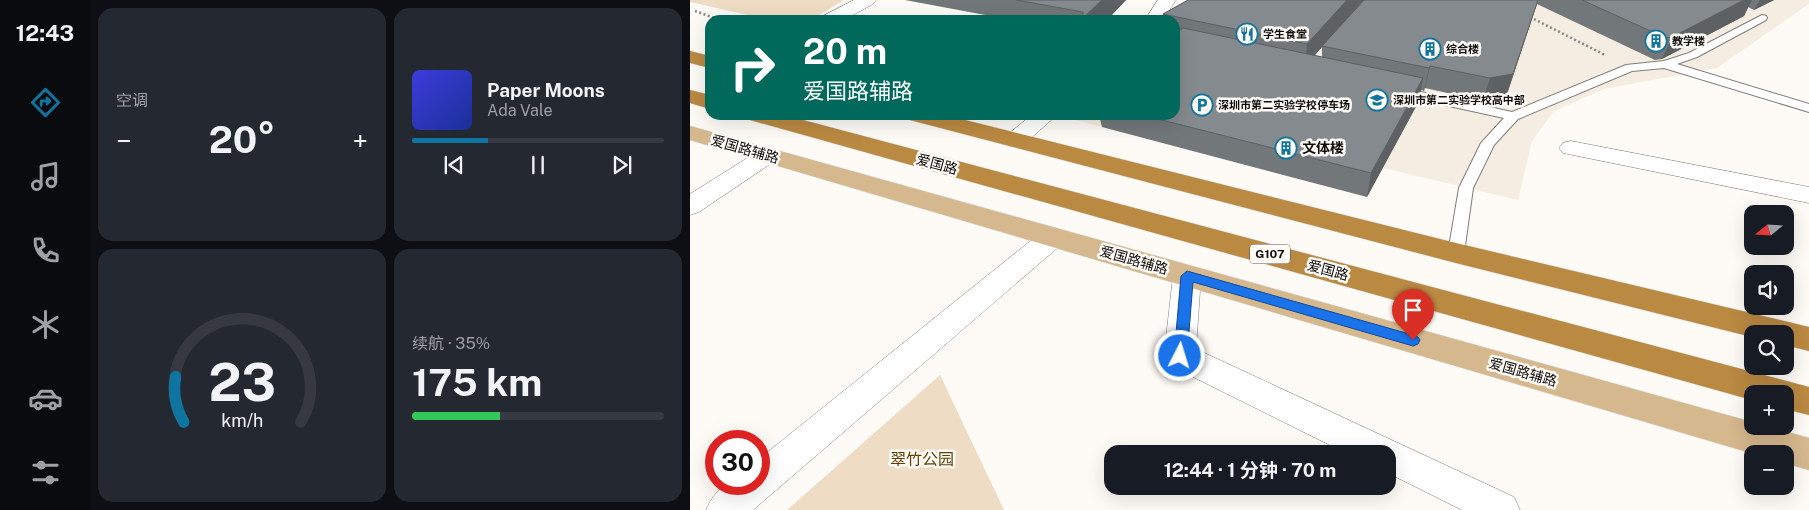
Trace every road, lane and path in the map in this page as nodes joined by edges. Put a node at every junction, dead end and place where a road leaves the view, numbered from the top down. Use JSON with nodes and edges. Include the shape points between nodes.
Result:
{"nodes":[{"id":1,"x":867,"y":0,"type":"edge"},
{"id":2,"x":1168,"y":0,"type":"edge"},
{"id":3,"x":695,"y":11,"type":"dead end"},
{"id":4,"x":1744,"y":11,"type":"edge"},
{"id":5,"x":1523,"y":14,"type":"edge"},
{"id":6,"x":706,"y":15,"type":"edge"},
{"id":7,"x":839,"y":15,"type":"edge"},
{"id":8,"x":1158,"y":15,"type":"edge"},
{"id":9,"x":690,"y":58,"type":"edge"},
{"id":10,"x":705,"y":61,"type":"edge"},
{"id":11,"x":1665,"y":64,"type":"junction"},
{"id":12,"x":1630,"y":68,"type":"junction"},
{"id":13,"x":1387,"y":89,"type":"edge"},
{"id":14,"x":690,"y":96,"type":"edge"},
{"id":15,"x":705,"y":100,"type":"edge"},
{"id":16,"x":1809,"y":108,"type":"edge"},
{"id":17,"x":1513,"y":116,"type":"junction"},
{"id":18,"x":776,"y":120,"type":"edge"},
{"id":19,"x":937,"y":120,"type":"edge"},
{"id":20,"x":1040,"y":120,"type":"edge"},
{"id":21,"x":690,"y":133,"type":"edge"},
{"id":22,"x":1014,"y":140,"type":"junction"},
{"id":23,"x":1571,"y":148,"type":"dead end"},
{"id":24,"x":768,"y":155,"type":"junction"},
{"id":25,"x":1809,"y":195,"type":"edge"},
{"id":26,"x":690,"y":206,"type":"edge"},
{"id":27,"x":1053,"y":237,"type":"junction"},
{"id":28,"x":1456,"y":253,"type":"junction"},
{"id":29,"x":1187,"y":276,"type":"junction"},
{"id":30,"x":1809,"y":339,"type":"edge"},
{"id":31,"x":1750,"y":385,"type":"edge"},
{"id":32,"x":1794,"y":397,"type":"edge"},
{"id":33,"x":1809,"y":401,"type":"edge"},
{"id":34,"x":1365,"y":445,"type":"edge"},
{"id":35,"x":1809,"y":454,"type":"edge"},
{"id":36,"x":1396,"y":460,"type":"edge"},
{"id":37,"x":770,"y":472,"type":"edge"},
{"id":38,"x":743,"y":495,"type":"edge"},
{"id":39,"x":725,"y":510,"type":"edge"},
{"id":40,"x":1501,"y":510,"type":"edge"}],
"edges":[{"from":1,"to":7,"type":"street"},
{"from":2,"to":8,"type":"street"},
{"from":3,"to":6,"type":"path"},
{"from":4,"to":11,"type":"lane","via":[[1762,18],[1693,55]]},
{"from":5,"to":12,"type":"path"},
{"from":9,"to":10,"type":"highway"},
{"from":11,"to":12,"type":"lane"},
{"from":11,"to":16,"type":"lane"},
{"from":12,"to":17,"type":"lane"},
{"from":13,"to":17,"type":"lane"},
{"from":14,"to":15,"type":"highway"},
{"from":17,"to":28,"type":"lane","via":[[1488,143],[1466,188]]},
{"from":18,"to":31,"type":"highway","name":"爱国路","number":"G107"},
{"from":19,"to":22,"type":"highway"},
{"from":20,"to":22,"type":"street"},
{"from":21,"to":24,"type":"main road","name":"爱国路辅路"},
{"from":22,"to":28,"type":"highway"},
{"from":23,"to":25,"type":"street"},
{"from":24,"to":26,"type":"street"},
{"from":24,"to":27,"type":"main road","name":"爱国路辅路"},
{"from":27,"to":29,"type":"main road","name":"爱国路辅路"},
{"from":27,"to":37,"type":"street"},
{"from":28,"to":30,"type":"highway"},
{"from":29,"to":34,"type":"street","via":[[1180,356]]},
{"from":29,"to":35,"type":"main road","name":"爱国路辅路"},
{"from":32,"to":33,"type":"highway","name":"爱国路","number":"G107"},
{"from":36,"to":40,"type":"street"},
{"from":38,"to":39,"type":"street"}]}
